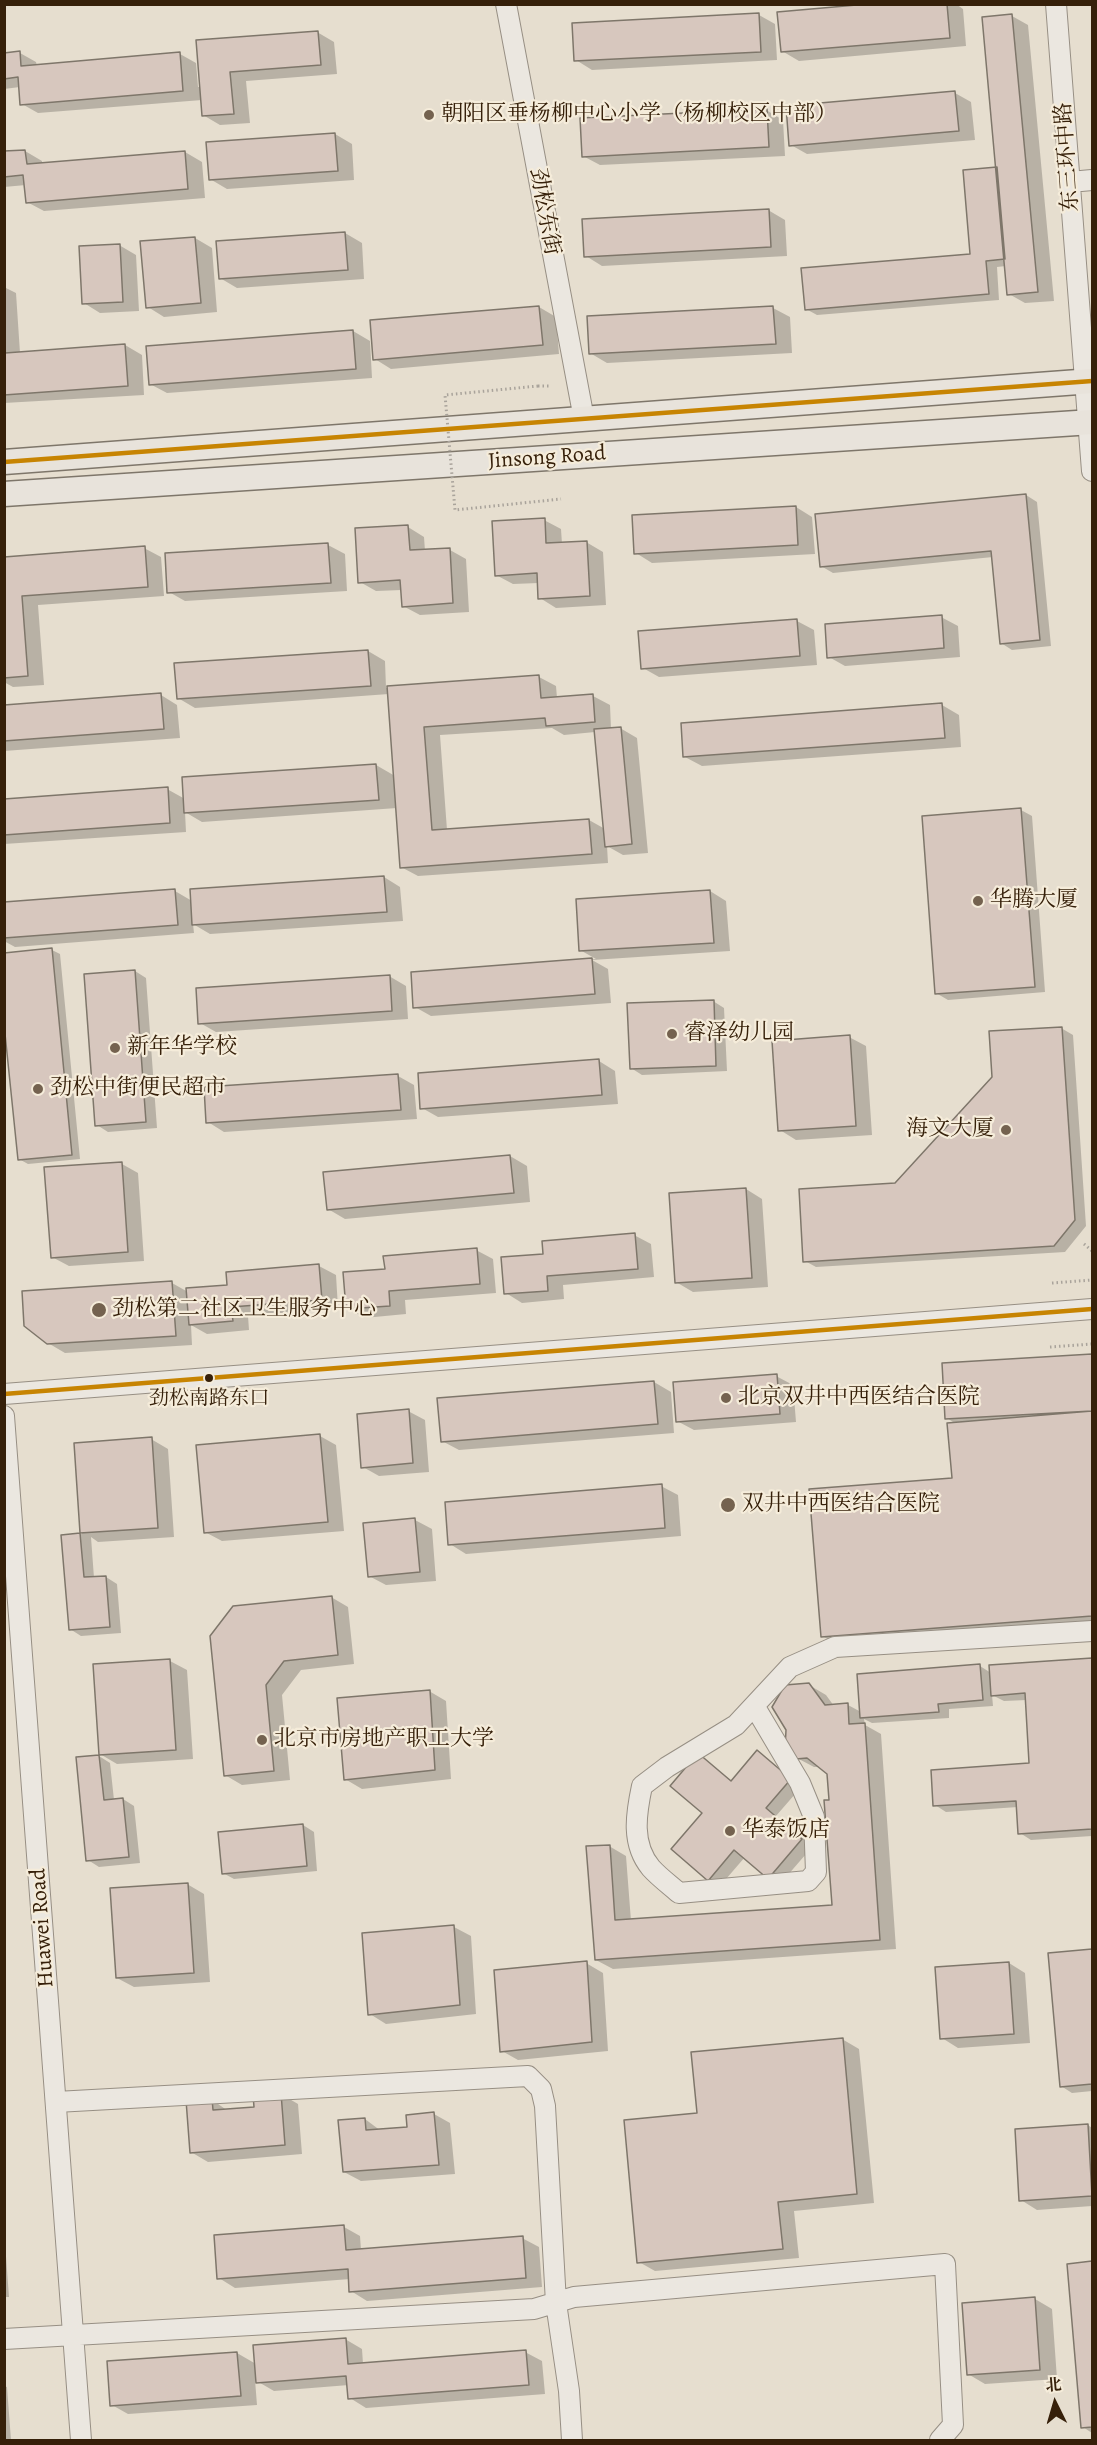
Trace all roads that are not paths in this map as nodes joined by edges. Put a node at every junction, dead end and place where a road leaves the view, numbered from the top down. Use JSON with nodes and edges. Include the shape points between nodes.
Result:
{"nodes":[{"id":1,"x":506,"y":4,"type":"edge"},
{"id":2,"x":1056,"y":4,"type":"edge"},
{"id":3,"x":1092,"y":180,"type":"edge"},
{"id":4,"x":1070,"y":182,"type":"junction"},
{"id":5,"x":1089,"y":382,"type":"edge"},
{"id":6,"x":584,"y":419,"type":"junction"},
{"id":7,"x":1091,"y":422,"type":"edge"},
{"id":8,"x":4,"y":462,"type":"edge"},
{"id":9,"x":1092,"y":471,"type":"edge"},
{"id":10,"x":4,"y":494,"type":"edge"},
{"id":11,"x":1092,"y":1309,"type":"edge"},
{"id":12,"x":4,"y":1394,"type":"edge"},
{"id":13,"x":4,"y":1416,"type":"edge"},
{"id":14,"x":1092,"y":1631,"type":"edge"},
{"id":15,"x":755,"y":1707,"type":"junction"},
{"id":16,"x":56,"y":2102,"type":"junction"},
{"id":17,"x":556,"y":2303,"type":"junction"},
{"id":18,"x":73,"y":2335,"type":"junction"},
{"id":19,"x":4,"y":2339,"type":"edge"},
{"id":20,"x":81,"y":2440,"type":"edge"},
{"id":21,"x":572,"y":2440,"type":"edge"},
{"id":22,"x":940,"y":2440,"type":"edge"}],
"edges":[{"from":1,"to":6,"type":"street","name":"劲松东街"},
{"from":2,"to":4,"type":"street","name":"东三环中路"},
{"from":3,"to":4,"type":"street"},
{"from":4,"to":5,"type":"street","name":"东三环中路"},
{"from":5,"to":6,"type":"main road","name":"Jinsong Road"},
{"from":5,"to":7,"type":"street","name":"东三环中路"},
{"from":6,"to":8,"type":"main road","name":"Jinsong Road"},
{"from":7,"to":9,"type":"street","name":"东三环中路"},
{"from":7,"to":10,"type":"main road","name":"Jinsong Road"},
{"from":11,"to":12,"type":"street"},
{"from":13,"to":16,"type":"street","name":"Huawei Road"},
{"from":14,"to":15,"type":"street","via":[[836,1647],[790,1667]]},
{"from":15,"to":15,"type":"street","via":[[736,1725],[642,1786],[636,1814],[638,1843],[650,1867],[680,1893],[808,1881],[816,1872],[814,1817],[800,1783]]},
{"from":16,"to":17,"type":"street","via":[[528,2076],[541,2089],[545,2106]]},
{"from":16,"to":18,"type":"street","name":"Huawei Road"},
{"from":17,"to":18,"type":"street","via":[[534,2309]]},
{"from":17,"to":21,"type":"street"},
{"from":17,"to":22,"type":"street","via":[[574,2297],[945,2264],[952,2425]]},
{"from":18,"to":19,"type":"street"},
{"from":18,"to":20,"type":"street","name":"Huawei Road"}]}
